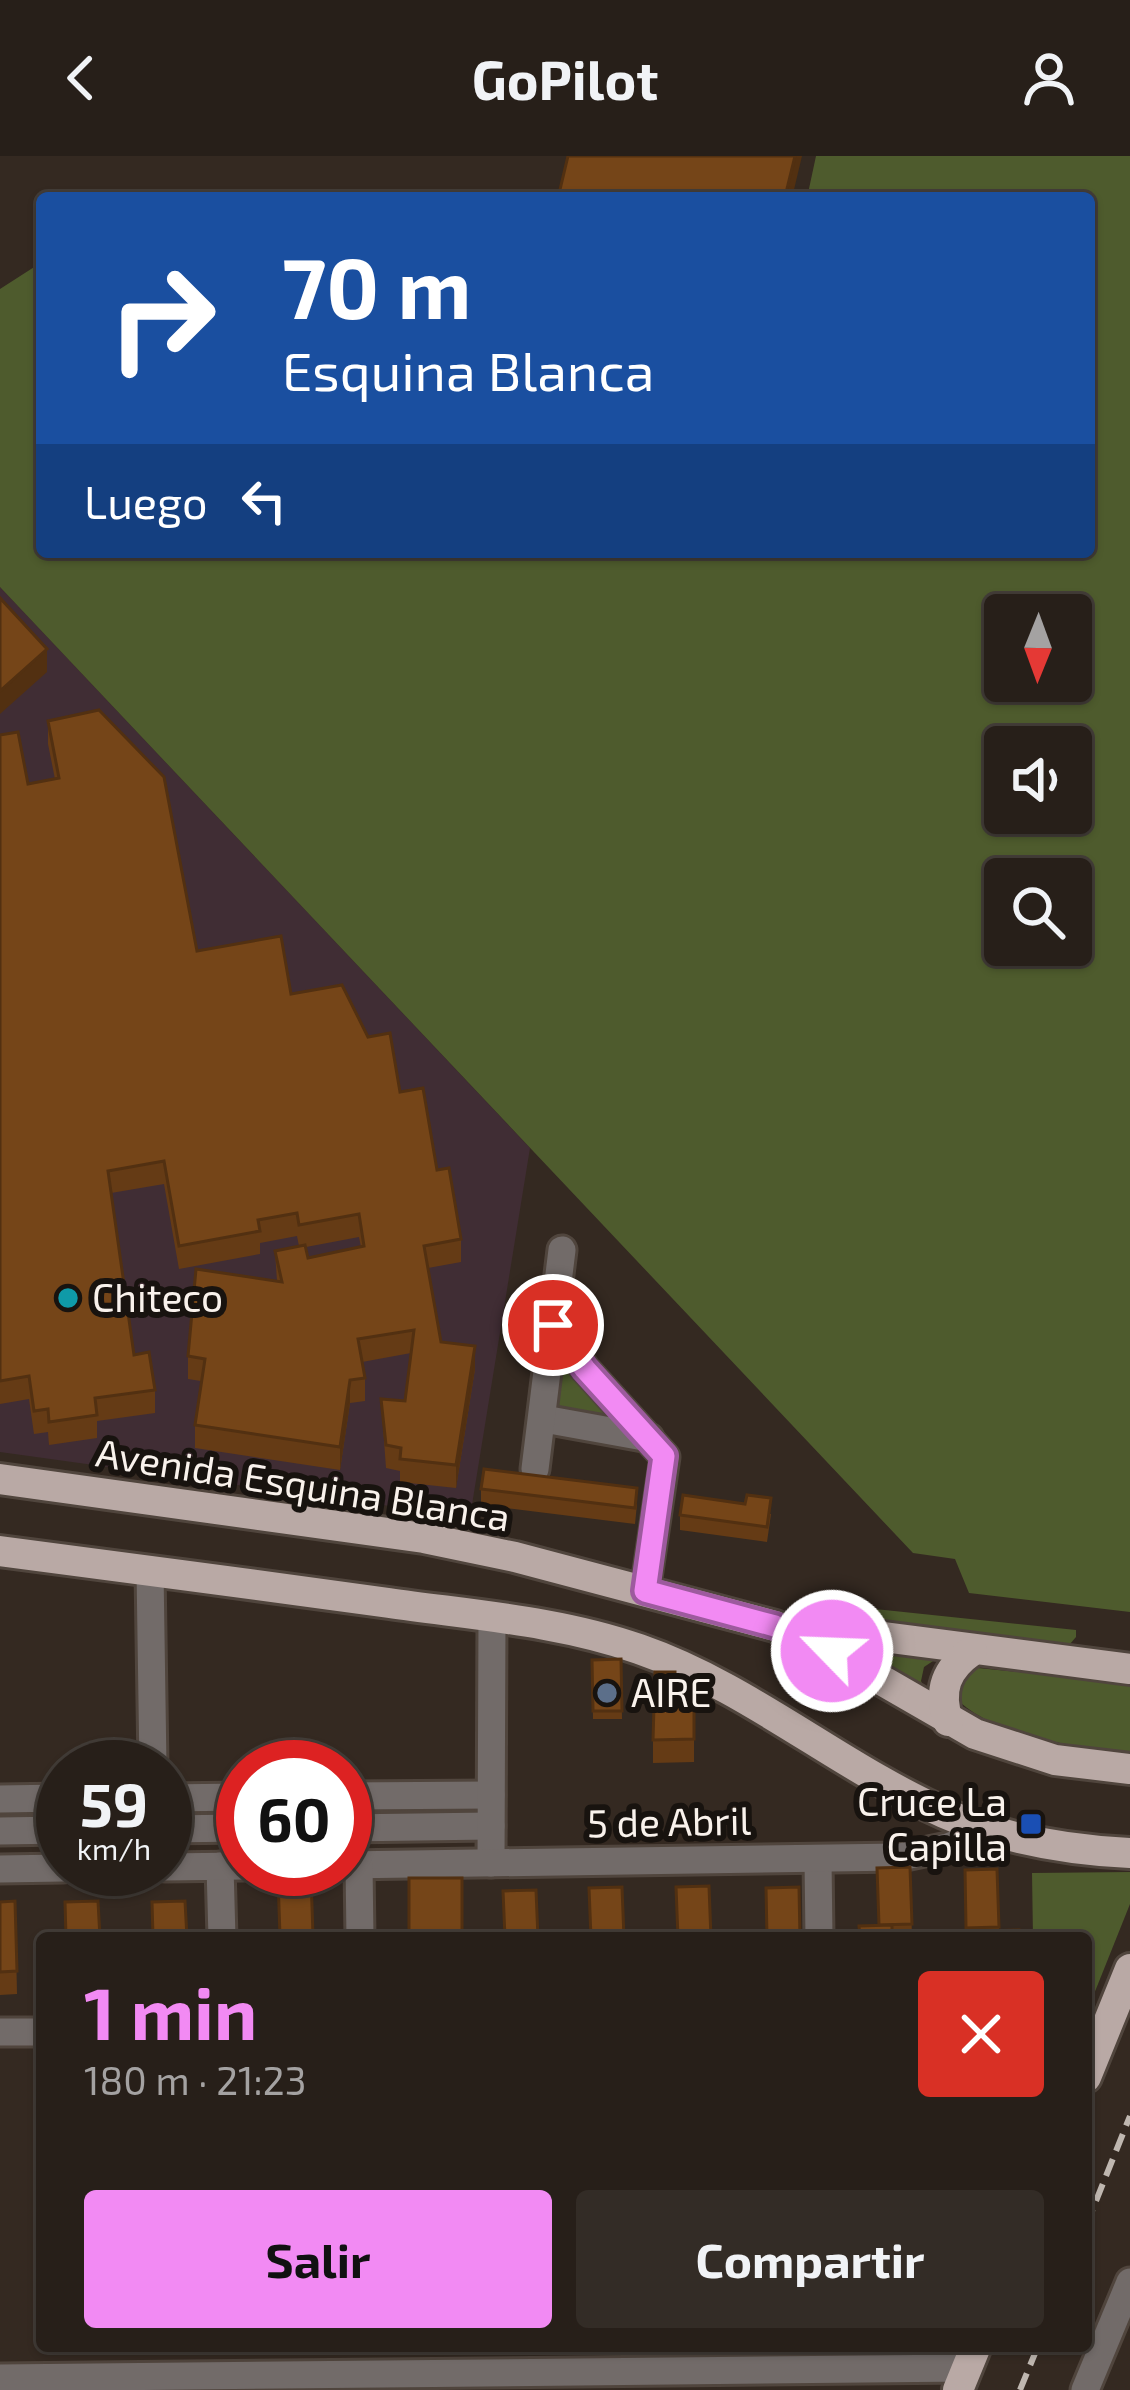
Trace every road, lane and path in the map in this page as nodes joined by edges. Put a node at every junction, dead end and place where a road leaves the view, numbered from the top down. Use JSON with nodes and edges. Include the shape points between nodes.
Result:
{"nodes":[{"id":1,"x":562,"y":1250,"type":"dead end"},
{"id":2,"x":553,"y":1325,"type":"junction"},
{"id":3,"x":544,"y":1418,"type":"junction"},
{"id":4,"x":649,"y":1438,"type":"junction"},
{"id":5,"x":535,"y":1468,"type":"dead end"},
{"id":6,"x":0,"y":1479,"type":"edge"},
{"id":7,"x":0,"y":1551,"type":"edge"},
{"id":8,"x":150,"y":1570,"type":"junction"},
{"id":9,"x":645,"y":1591,"type":"junction"},
{"id":10,"x":491,"y":1618,"type":"junction"},
{"id":11,"x":775,"y":1626,"type":"junction"},
{"id":12,"x":973,"y":1651,"type":"junction"},
{"id":13,"x":1130,"y":1669,"type":"edge"},
{"id":14,"x":948,"y":1721,"type":"junction"},
{"id":15,"x":153,"y":1740,"type":"edge"},
{"id":16,"x":1130,"y":1769,"type":"edge"},
{"id":17,"x":491,"y":1795,"type":"junction"},
{"id":18,"x":372,"y":1796,"type":"edge"},
{"id":19,"x":36,"y":1798,"type":"edge"},
{"id":20,"x":0,"y":1799,"type":"edge"},
{"id":21,"x":490,"y":1826,"type":"junction"},
{"id":22,"x":372,"y":1828,"type":"edge"},
{"id":23,"x":36,"y":1830,"type":"edge"},
{"id":24,"x":989,"y":1830,"type":"junction"},
{"id":25,"x":0,"y":1831,"type":"edge"},
{"id":26,"x":1130,"y":1853,"type":"edge"},
{"id":27,"x":818,"y":1859,"type":"junction"},
{"id":28,"x":490,"y":1863,"type":"junction"},
{"id":29,"x":372,"y":1865,"type":"edge"},
{"id":30,"x":36,"y":1868,"type":"edge"},
{"id":31,"x":0,"y":1869,"type":"edge"},
{"id":32,"x":228,"y":1896,"type":"edge"},
{"id":33,"x":355,"y":1896,"type":"edge"},
{"id":34,"x":223,"y":1932,"type":"edge"},
{"id":35,"x":359,"y":1932,"type":"edge"},
{"id":36,"x":819,"y":1932,"type":"edge"},
{"id":37,"x":1130,"y":1969,"type":"edge"},
{"id":38,"x":0,"y":2032,"type":"edge"},
{"id":39,"x":36,"y":2032,"type":"edge"},
{"id":40,"x":1092,"y":2062,"type":"edge"},
{"id":41,"x":1130,"y":2282,"type":"edge"},
{"id":42,"x":77,"y":2352,"type":"edge"},
{"id":43,"x":227,"y":2352,"type":"edge"},
{"id":44,"x":363,"y":2360,"type":"edge"},
{"id":45,"x":967,"y":2368,"type":"edge"},
{"id":46,"x":227,"y":2375,"type":"junction"},
{"id":47,"x":77,"y":2377,"type":"junction"},
{"id":48,"x":0,"y":2378,"type":"edge"},
{"id":49,"x":688,"y":2380,"type":"edge"},
{"id":50,"x":499,"y":2381,"type":"edge"},
{"id":51,"x":162,"y":2383,"type":"edge"},
{"id":52,"x":1085,"y":2390,"type":"edge"}],
"edges":[{"from":1,"to":2,"type":"street"},
{"from":2,"to":3,"type":"street"},
{"from":2,"to":4,"type":"street"},
{"from":3,"to":4,"type":"street"},
{"from":3,"to":5,"type":"street"},
{"from":4,"to":9,"type":"street","via":[[664,1456]]},
{"from":6,"to":9,"type":"main road","name":"Avenida Esquina Blanca","via":[[424,1538]]},
{"from":7,"to":8,"type":"main road"},
{"from":8,"to":10,"type":"main road"},
{"from":8,"to":15,"type":"street"},
{"from":9,"to":11,"type":"main road","name":"Avenida Esquina Blanca"},
{"from":10,"to":17,"type":"street"},
{"from":10,"to":24,"type":"main road","via":[[613,1640],[666,1659],[918,1800]]},
{"from":11,"to":12,"type":"main road"},
{"from":11,"to":14,"type":"main road","name":"Avenida Esquina Blanca"},
{"from":12,"to":13,"type":"main road"},
{"from":12,"to":14,"type":"main road","via":[[945,1679]]},
{"from":14,"to":16,"type":"main road","name":"Avenida Esquina Blanca","via":[[1029,1754]]},
{"from":17,"to":18,"type":"street"},
{"from":17,"to":21,"type":"street"},
{"from":19,"to":20,"type":"street"},
{"from":21,"to":22,"type":"street"},
{"from":21,"to":28,"type":"street"},
{"from":23,"to":25,"type":"street"},
{"from":24,"to":26,"type":"main road"},
{"from":24,"to":27,"type":"street","name":"5 de Abril","via":[[912,1855]]},
{"from":27,"to":28,"type":"street","name":"5 de Abril"},
{"from":27,"to":36,"type":"street"},
{"from":28,"to":29,"type":"street","name":"5 de Abril"},
{"from":30,"to":31,"type":"street"},
{"from":32,"to":34,"type":"street"},
{"from":33,"to":35,"type":"street"},
{"from":37,"to":40,"type":"main road"},
{"from":38,"to":39,"type":"street"},
{"from":41,"to":52,"type":"street"},
{"from":42,"to":47,"type":"street"},
{"from":43,"to":46,"type":"street"},
{"from":44,"to":46,"type":"street"},
{"from":44,"to":50,"type":"street"},
{"from":45,"to":49,"type":"street"},
{"from":46,"to":51,"type":"street"},
{"from":47,"to":48,"type":"street"},
{"from":47,"to":51,"type":"street"},
{"from":49,"to":50,"type":"street"}]}
